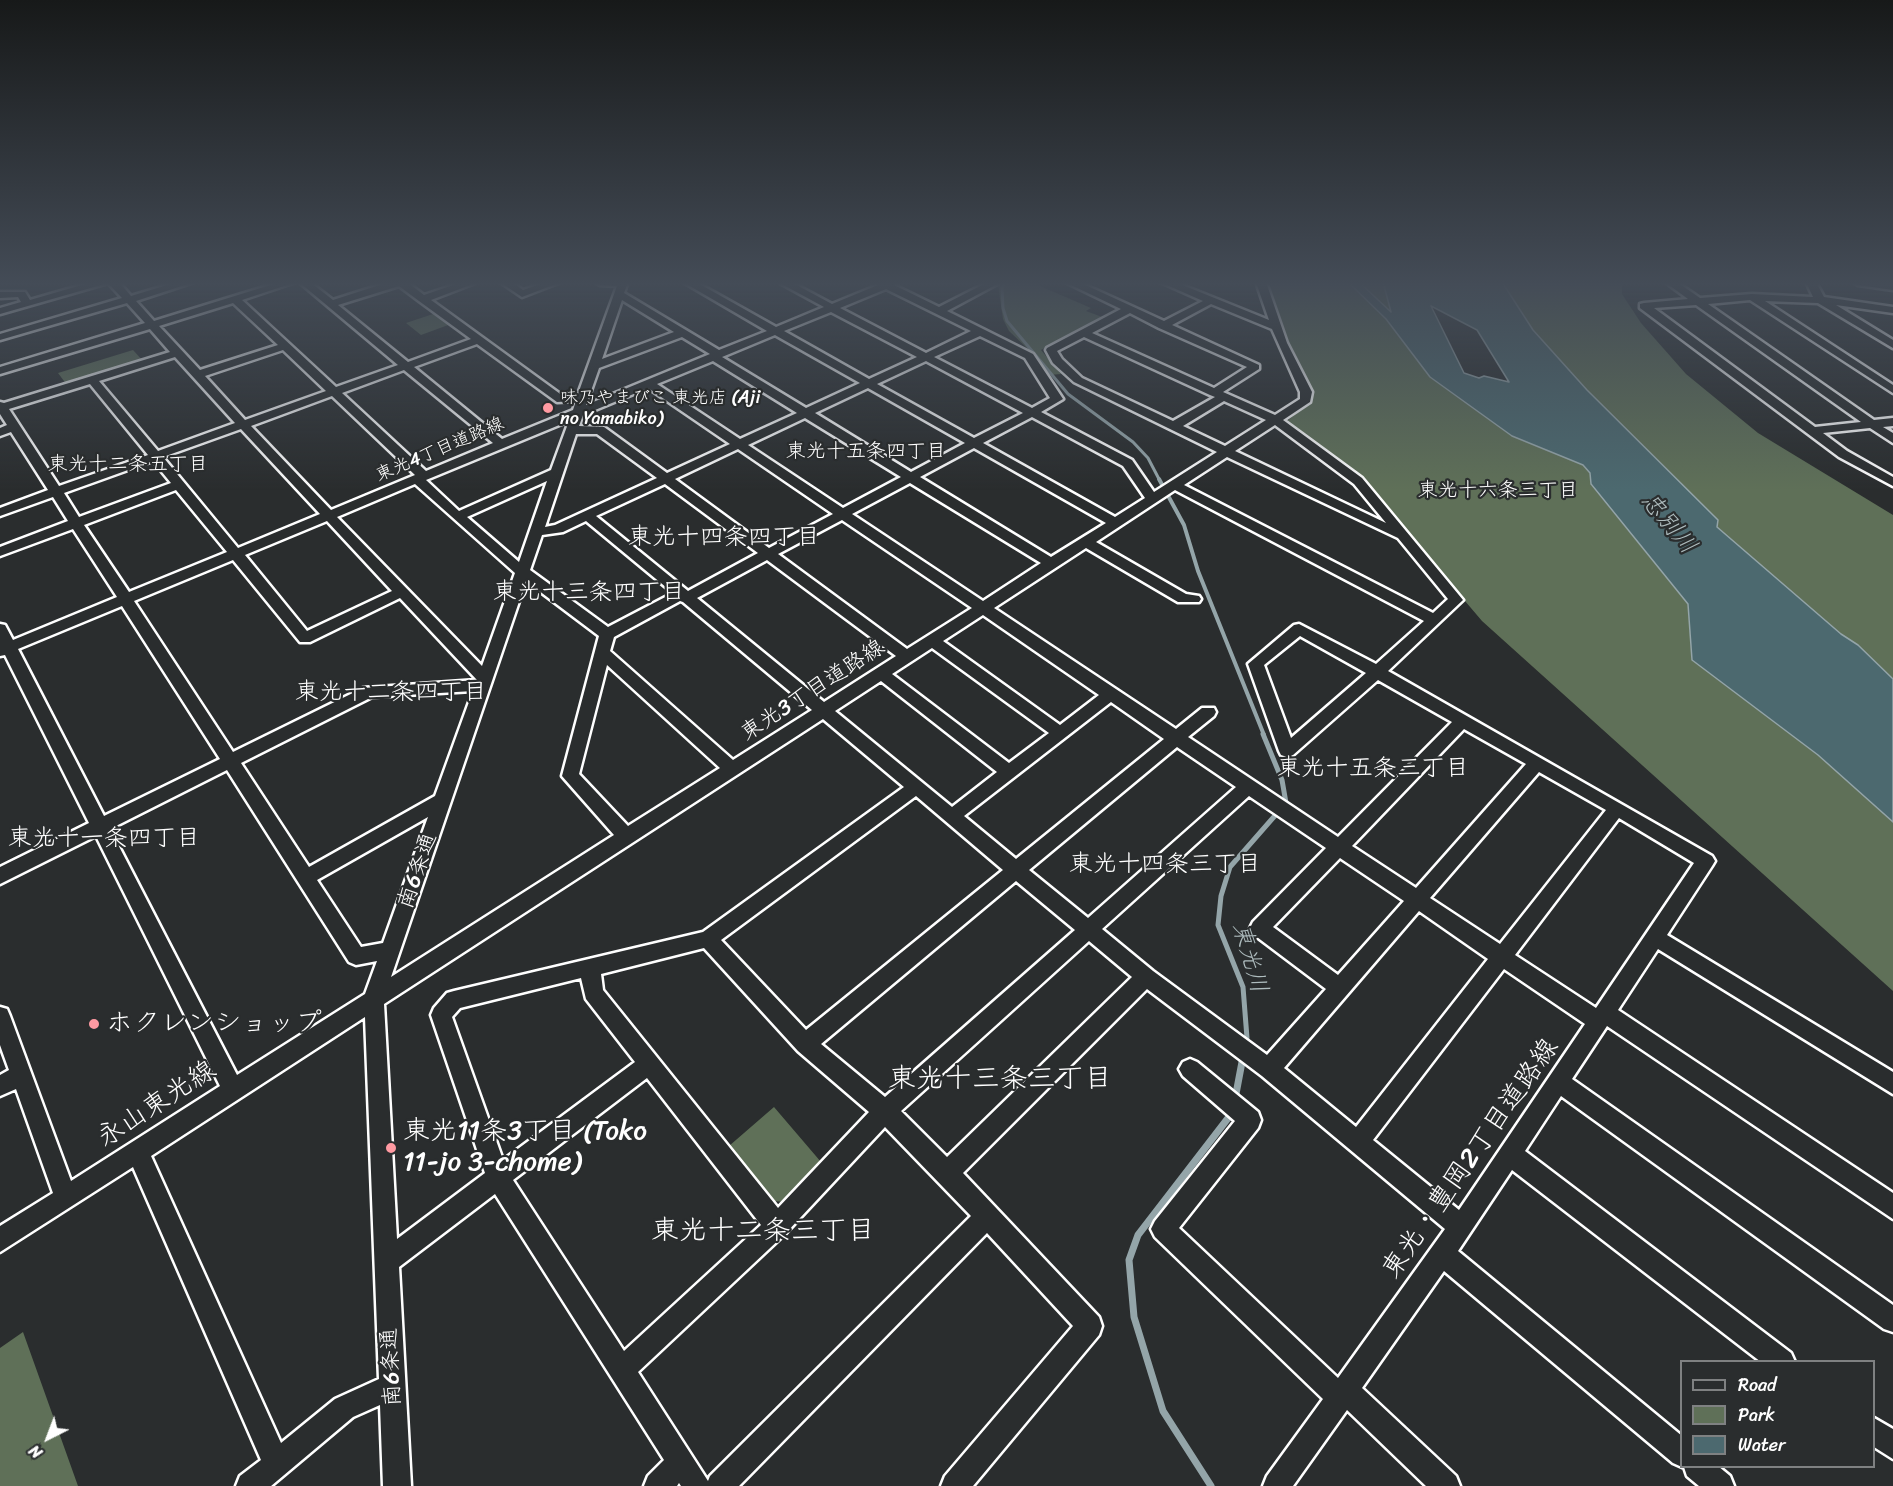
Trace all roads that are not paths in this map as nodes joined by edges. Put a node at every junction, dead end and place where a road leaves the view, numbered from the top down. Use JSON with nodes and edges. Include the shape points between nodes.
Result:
{"nodes":[{"id":1,"x":65,"y":351,"type":"edge"},
{"id":2,"x":269,"y":351,"type":"edge"},
{"id":3,"x":291,"y":351,"type":"edge"},
{"id":4,"x":389,"y":351,"type":"edge"},
{"id":5,"x":447,"y":351,"type":"edge"},
{"id":6,"x":494,"y":351,"type":"edge"},
{"id":7,"x":598,"y":351,"type":"edge"},
{"id":8,"x":633,"y":351,"type":"edge"},
{"id":9,"x":710,"y":351,"type":"edge"},
{"id":10,"x":725,"y":351,"type":"edge"},
{"id":11,"x":811,"y":351,"type":"edge"},
{"id":12,"x":914,"y":351,"type":"edge"},
{"id":13,"x":937,"y":351,"type":"edge"},
{"id":14,"x":1020,"y":351,"type":"edge"},
{"id":15,"x":1052,"y":351,"type":"edge"},
{"id":16,"x":1123,"y":351,"type":"edge"},
{"id":17,"x":1220,"y":351,"type":"edge"},
{"id":18,"x":1287,"y":351,"type":"edge"},
{"id":19,"x":1705,"y":351,"type":"edge"},
{"id":20,"x":1769,"y":351,"type":"edge"},
{"id":21,"x":1834,"y":351,"type":"edge"},
{"id":22,"x":177,"y":353,"type":"joint"},
{"id":23,"x":716,"y":355,"type":"junction"},
{"id":24,"x":925,"y":357,"type":"junction"},
{"id":25,"x":407,"y":366,"type":"junction"},
{"id":26,"x":593,"y":366,"type":"junction"},
{"id":27,"x":0,"y":371,"type":"edge"},
{"id":28,"x":199,"y":374,"type":"junction"},
{"id":29,"x":92,"y":379,"type":"junction"},
{"id":30,"x":648,"y":383,"type":"junction"},
{"id":31,"x":868,"y":384,"type":"junction"},
{"id":32,"x":1893,"y":390,"type":"edge"},
{"id":33,"x":334,"y":392,"type":"junction"},
{"id":34,"x":1219,"y":395,"type":"junction"},
{"id":35,"x":583,"y":397,"type":"junction"},
{"id":36,"x":1,"y":407,"type":"edge"},
{"id":37,"x":577,"y":413,"type":"junction"},
{"id":38,"x":806,"y":413,"type":"junction"},
{"id":39,"x":1032,"y":413,"type":"junction"},
{"id":40,"x":1276,"y":420,"type":"junction"},
{"id":41,"x":1893,"y":422,"type":"edge"},
{"id":42,"x":244,"y":424,"type":"junction"},
{"id":43,"x":1872,"y":424,"type":"junction"},
{"id":44,"x":1174,"y":426,"type":"junction"},
{"id":45,"x":7,"y":429,"type":"edge"},
{"id":46,"x":572,"y":430,"type":"junction"},
{"id":47,"x":1812,"y":431,"type":"junction"},
{"id":48,"x":1893,"y":439,"type":"edge"},
{"id":49,"x":501,"y":444,"type":"junction"},
{"id":50,"x":974,"y":444,"type":"junction"},
{"id":51,"x":738,"y":445,"type":"junction"},
{"id":52,"x":1226,"y":452,"type":"junction"},
{"id":53,"x":154,"y":457,"type":"junction"},
{"id":54,"x":556,"y":473,"type":"junction"},
{"id":55,"x":420,"y":477,"type":"junction"},
{"id":56,"x":910,"y":478,"type":"junction"},
{"id":57,"x":666,"y":479,"type":"junction"},
{"id":58,"x":1893,"y":482,"type":"edge"},
{"id":59,"x":177,"y":485,"type":"junction"},
{"id":60,"x":56,"y":491,"type":"junction"},
{"id":61,"x":1164,"y":492,"type":"junction"},
{"id":62,"x":0,"y":512,"type":"edge"},
{"id":63,"x":843,"y":514,"type":"junction"},
{"id":64,"x":330,"y":515,"type":"junction"},
{"id":65,"x":587,"y":515,"type":"junction"},
{"id":66,"x":458,"y":516,"type":"junction"},
{"id":67,"x":76,"y":523,"type":"junction"},
{"id":68,"x":1116,"y":523,"type":"junction"},
{"id":69,"x":536,"y":532,"type":"junction"},
{"id":70,"x":1401,"y":536,"type":"junction"},
{"id":71,"x":1086,"y":543,"type":"junction"},
{"id":72,"x":0,"y":552,"type":"edge"},
{"id":73,"x":234,"y":554,"type":"junction"},
{"id":74,"x":768,"y":554,"type":"junction"},
{"id":75,"x":1052,"y":564,"type":"junction"},
{"id":76,"x":522,"y":571,"type":"junction"},
{"id":77,"x":401,"y":592,"type":"junction"},
{"id":78,"x":683,"y":596,"type":"junction"},
{"id":79,"x":1194,"y":598,"type":"dead end"},
{"id":80,"x":126,"y":600,"type":"junction"},
{"id":81,"x":983,"y":608,"type":"junction"},
{"id":82,"x":1434,"y":620,"type":"junction"},
{"id":83,"x":0,"y":628,"type":"edge"},
{"id":84,"x":607,"y":634,"type":"junction"},
{"id":85,"x":932,"y":641,"type":"junction"},
{"id":86,"x":5,"y":649,"type":"edge"},
{"id":87,"x":603,"y":653,"type":"junction"},
{"id":88,"x":908,"y":657,"type":"junction"},
{"id":89,"x":1377,"y":672,"type":"junction"},
{"id":90,"x":882,"y":674,"type":"junction"},
{"id":91,"x":483,"y":682,"type":"junction"},
{"id":92,"x":1111,"y":694,"type":"junction"},
{"id":93,"x":822,"y":710,"type":"junction"},
{"id":94,"x":1208,"y":712,"type":"dead end"},
{"id":95,"x":1462,"y":721,"type":"junction"},
{"id":96,"x":1060,"y":733,"type":"junction"},
{"id":97,"x":1176,"y":738,"type":"junction"},
{"id":98,"x":229,"y":761,"type":"junction"},
{"id":99,"x":1537,"y":763,"type":"junction"},
{"id":100,"x":732,"y":769,"type":"junction"},
{"id":101,"x":1009,"y":772,"type":"junction"},
{"id":102,"x":916,"y":788,"type":"junction"},
{"id":103,"x":1253,"y":792,"type":"junction"},
{"id":104,"x":442,"y":801,"type":"junction"},
{"id":105,"x":1617,"y":808,"type":"junction"},
{"id":106,"x":951,"y":816,"type":"junction"},
{"id":107,"x":99,"y":826,"type":"junction"},
{"id":108,"x":627,"y":837,"type":"junction"},
{"id":109,"x":1338,"y":848,"type":"junction"},
{"id":110,"x":1016,"y":870,"type":"junction"},
{"id":111,"x":0,"y":876,"type":"edge"},
{"id":112,"x":304,"y":878,"type":"junction"},
{"id":113,"x":1417,"y":900,"type":"junction"},
{"id":114,"x":1088,"y":929,"type":"junction"},
{"id":115,"x":1656,"y":938,"type":"junction"},
{"id":116,"x":708,"y":939,"type":"junction"},
{"id":117,"x":389,"y":951,"type":"junction"},
{"id":118,"x":1502,"y":957,"type":"junction"},
{"id":119,"x":590,"y":968,"type":"junction"},
{"id":120,"x":1146,"y":977,"type":"junction"},
{"id":121,"x":1340,"y":988,"type":"junction"},
{"id":122,"x":374,"y":998,"type":"junction"},
{"id":123,"x":0,"y":1016,"type":"edge"},
{"id":124,"x":1602,"y":1018,"type":"junction"},
{"id":125,"x":806,"y":1044,"type":"junction"},
{"id":126,"x":649,"y":1064,"type":"junction"},
{"id":127,"x":1263,"y":1064,"type":"junction"},
{"id":128,"x":1190,"y":1069,"type":"dead end"},
{"id":129,"x":22,"y":1074,"type":"junction"},
{"id":130,"x":1559,"y":1082,"type":"junction"},
{"id":131,"x":1893,"y":1084,"type":"edge"},
{"id":132,"x":0,"y":1086,"type":"edge"},
{"id":133,"x":233,"y":1090,"type":"junction"},
{"id":134,"x":885,"y":1111,"type":"junction"},
{"id":135,"x":1358,"y":1142,"type":"junction"},
{"id":136,"x":138,"y":1152,"type":"junction"},
{"id":137,"x":1510,"y":1154,"type":"junction"},
{"id":138,"x":947,"y":1173,"type":"junction"},
{"id":139,"x":498,"y":1178,"type":"junction"},
{"id":140,"x":66,"y":1198,"type":"junction"},
{"id":141,"x":1893,"y":1207,"type":"edge"},
{"id":142,"x":987,"y":1216,"type":"junction"},
{"id":143,"x":777,"y":1226,"type":"junction"},
{"id":144,"x":1461,"y":1227,"type":"junction"},
{"id":145,"x":0,"y":1240,"type":"edge"},
{"id":146,"x":1442,"y":1253,"type":"junction"},
{"id":147,"x":386,"y":1262,"type":"junction"},
{"id":148,"x":1893,"y":1320,"type":"edge"},
{"id":149,"x":1779,"y":1360,"type":"edge"},
{"id":150,"x":622,"y":1370,"type":"junction"},
{"id":151,"x":392,"y":1386,"type":"junction"},
{"id":152,"x":1341,"y":1392,"type":"junction"},
{"id":153,"x":1875,"y":1432,"type":"edge"},
{"id":154,"x":1893,"y":1446,"type":"edge"},
{"id":155,"x":1680,"y":1452,"type":"edge"},
{"id":156,"x":681,"y":1462,"type":"junction"},
{"id":157,"x":276,"y":1464,"type":"junction"},
{"id":158,"x":1698,"y":1468,"type":"edge"},
{"id":159,"x":250,"y":1486,"type":"edge"},
{"id":160,"x":398,"y":1486,"type":"edge"},
{"id":161,"x":658,"y":1486,"type":"edge"},
{"id":162,"x":697,"y":1486,"type":"edge"},
{"id":163,"x":720,"y":1486,"type":"edge"},
{"id":164,"x":955,"y":1486,"type":"edge"},
{"id":165,"x":1277,"y":1486,"type":"edge"},
{"id":166,"x":1446,"y":1486,"type":"edge"},
{"id":167,"x":1720,"y":1486,"type":"edge"}],
"edges":[{"from":1,"to":27,"type":"street"},
{"from":2,"to":28,"type":"street"},
{"from":3,"to":33,"type":"street"},
{"from":4,"to":25,"type":"street"},
{"from":5,"to":25,"type":"street"},
{"from":6,"to":35,"type":"street","via":[[561,400]]},
{"from":7,"to":26,"type":"street","name":"南6条通"},
{"from":8,"to":26,"type":"street"},
{"from":9,"to":23,"type":"street"},
{"from":10,"to":23,"type":"street","name":"東光4丁目道路線"},
{"from":11,"to":31,"type":"street"},
{"from":12,"to":24,"type":"street"},
{"from":13,"to":24,"type":"street"},
{"from":14,"to":39,"type":"street","via":[[1029,356],[1058,399]]},
{"from":15,"to":44,"type":"street","via":[[1070,375]]},
{"from":16,"to":34,"type":"street"},
{"from":17,"to":34,"type":"street","via":[[1255,367]]},
{"from":18,"to":40,"type":"street","name":"東光3丁目道路線","via":[[1307,397]]},
{"from":19,"to":47,"type":"street"},
{"from":20,"to":43,"type":"street"},
{"from":21,"to":32,"type":"street"},
{"from":22,"to":28,"type":"street"},
{"from":22,"to":29,"type":"street"},
{"from":23,"to":30,"type":"street","name":"東光4丁目道路線"},
{"from":23,"to":38,"type":"street"},
{"from":24,"to":31,"type":"street"},
{"from":24,"to":39,"type":"street"},
{"from":25,"to":33,"type":"street"},
{"from":25,"to":49,"type":"street"},
{"from":26,"to":35,"type":"street","name":"南6条通"},
{"from":28,"to":42,"type":"street"},
{"from":29,"to":36,"type":"street"},
{"from":29,"to":53,"type":"street"},
{"from":30,"to":37,"type":"street","name":"東光4丁目道路線"},
{"from":30,"to":51,"type":"street"},
{"from":31,"to":38,"type":"street"},
{"from":31,"to":50,"type":"street"},
{"from":33,"to":42,"type":"street"},
{"from":33,"to":55,"type":"street"},
{"from":34,"to":40,"type":"street"},
{"from":34,"to":44,"type":"street"},
{"from":35,"to":37,"type":"street","name":"南6条通"},
{"from":36,"to":45,"type":"street"},
{"from":37,"to":46,"type":"street","name":"南6条通"},
{"from":37,"to":49,"type":"street","name":"東光4丁目道路線"},
{"from":38,"to":51,"type":"street"},
{"from":38,"to":56,"type":"street"},
{"from":39,"to":50,"type":"street"},
{"from":39,"to":61,"type":"street","via":[[1128,464]]},
{"from":40,"to":52,"type":"street","name":"東光3丁目道路線"},
{"from":40,"to":70,"type":"street","via":[[1358,481]]},
{"from":41,"to":43,"type":"street"},
{"from":42,"to":53,"type":"street"},
{"from":42,"to":64,"type":"street"},
{"from":43,"to":47,"type":"street"},
{"from":43,"to":48,"type":"street"},
{"from":44,"to":52,"type":"street"},
{"from":45,"to":60,"type":"street"},
{"from":46,"to":54,"type":"street","name":"南6条通"},
{"from":46,"to":57,"type":"street","via":[[600,430]]},
{"from":47,"to":58,"type":"street"},
{"from":49,"to":55,"type":"street","name":"東光4丁目道路線"},
{"from":50,"to":56,"type":"street"},
{"from":50,"to":68,"type":"street"},
{"from":51,"to":57,"type":"street"},
{"from":51,"to":63,"type":"street"},
{"from":52,"to":61,"type":"street","name":"東光3丁目道路線"},
{"from":52,"to":70,"type":"street"},
{"from":53,"to":59,"type":"street"},
{"from":53,"to":60,"type":"street"},
{"from":54,"to":66,"type":"street"},
{"from":54,"to":69,"type":"street","name":"南6条通"},
{"from":55,"to":64,"type":"street","name":"東光4丁目道路線"},
{"from":55,"to":66,"type":"street"},
{"from":56,"to":63,"type":"street"},
{"from":56,"to":75,"type":"street"},
{"from":57,"to":65,"type":"street"},
{"from":57,"to":74,"type":"street"},
{"from":59,"to":67,"type":"street"},
{"from":59,"to":73,"type":"street"},
{"from":60,"to":62,"type":"street"},
{"from":60,"to":67,"type":"street"},
{"from":61,"to":68,"type":"street","name":"東光3丁目道路線"},
{"from":61,"to":82,"type":"street"},
{"from":63,"to":74,"type":"street"},
{"from":63,"to":81,"type":"street"},
{"from":64,"to":73,"type":"street","name":"東光4丁目道路線"},
{"from":64,"to":77,"type":"street"},
{"from":65,"to":69,"type":"street","via":[[558,529]]},
{"from":65,"to":78,"type":"street"},
{"from":66,"to":76,"type":"street"},
{"from":67,"to":72,"type":"street"},
{"from":67,"to":80,"type":"street"},
{"from":68,"to":71,"type":"street","name":"東光3丁目道路線"},
{"from":69,"to":76,"type":"street","name":"南6条通"},
{"from":70,"to":82,"type":"street","via":[[1456,600]]},
{"from":71,"to":75,"type":"street","name":"東光3丁目道路線"},
{"from":71,"to":79,"type":"street","via":[[1183,599]]},
{"from":73,"to":77,"type":"street","via":[[305,638]]},
{"from":73,"to":80,"type":"street","name":"東光4丁目道路線"},
{"from":74,"to":78,"type":"street"},
{"from":74,"to":88,"type":"street"},
{"from":75,"to":81,"type":"street","name":"東光3丁目道路線"},
{"from":76,"to":84,"type":"street"},
{"from":76,"to":91,"type":"street","name":"南6条通"},
{"from":77,"to":91,"type":"street"},
{"from":78,"to":84,"type":"street"},
{"from":78,"to":93,"type":"street"},
{"from":80,"to":86,"type":"street","name":"東光4丁目道路線"},
{"from":80,"to":98,"type":"street"},
{"from":81,"to":85,"type":"street","name":"東光3丁目道路線"},
{"from":81,"to":92,"type":"street"},
{"from":82,"to":89,"type":"street"},
{"from":83,"to":86,"type":"street"},
{"from":84,"to":87,"type":"street"},
{"from":85,"to":88,"type":"street","name":"東光3丁目道路線"},
{"from":85,"to":96,"type":"street"},
{"from":86,"to":107,"type":"street"},
{"from":87,"to":100,"type":"street"},
{"from":87,"to":108,"type":"street","via":[[570,777]]},
{"from":88,"to":90,"type":"street","name":"東光3丁目道路線"},
{"from":89,"to":89,"type":"street","via":[[1299,629],[1256,664],[1287,751]]},
{"from":89,"to":95,"type":"street"},
{"from":90,"to":93,"type":"street","name":"東光3丁目道路線"},
{"from":90,"to":101,"type":"street"},
{"from":91,"to":98,"type":"street","via":[[369,692]]},
{"from":91,"to":104,"type":"street","name":"南6条通"},
{"from":92,"to":96,"type":"street"},
{"from":92,"to":97,"type":"street"},
{"from":93,"to":100,"type":"street","name":"東光3丁目道路線"},
{"from":93,"to":102,"type":"street"},
{"from":94,"to":97,"type":"street"},
{"from":95,"to":99,"type":"street"},
{"from":95,"to":109,"type":"street"},
{"from":96,"to":101,"type":"street"},
{"from":97,"to":103,"type":"street"},
{"from":97,"to":110,"type":"street"},
{"from":98,"to":107,"type":"street"},
{"from":98,"to":112,"type":"street"},
{"from":99,"to":105,"type":"street"},
{"from":99,"to":113,"type":"street"},
{"from":100,"to":108,"type":"street","name":"東光3丁目道路線"},
{"from":101,"to":106,"type":"street"},
{"from":102,"to":106,"type":"street"},
{"from":102,"to":116,"type":"street"},
{"from":103,"to":109,"type":"street"},
{"from":103,"to":114,"type":"street"},
{"from":104,"to":112,"type":"street"},
{"from":104,"to":117,"type":"street","name":"南6条通"},
{"from":105,"to":115,"type":"street","name":"東光・豊岡2丁目道路線","via":[[1707,861]]},
{"from":105,"to":118,"type":"street"},
{"from":106,"to":110,"type":"street"},
{"from":107,"to":111,"type":"street"},
{"from":107,"to":133,"type":"street"},
{"from":108,"to":122,"type":"street","name":"東光3丁目道路線"},
{"from":109,"to":113,"type":"street"},
{"from":109,"to":121,"type":"street","via":[[1260,928]]},
{"from":110,"to":114,"type":"street"},
{"from":110,"to":125,"type":"street"},
{"from":112,"to":117,"type":"street","via":[[356,956]]},
{"from":113,"to":118,"type":"street"},
{"from":113,"to":121,"type":"street"},
{"from":114,"to":120,"type":"street"},
{"from":114,"to":134,"type":"street"},
{"from":115,"to":124,"type":"street","name":"東光・豊岡2丁目道路線"},
{"from":115,"to":131,"type":"street"},
{"from":116,"to":119,"type":"street"},
{"from":116,"to":125,"type":"street"},
{"from":117,"to":122,"type":"street","name":"南6条通"},
{"from":118,"to":124,"type":"street"},
{"from":118,"to":135,"type":"street"},
{"from":119,"to":126,"type":"street","via":[[593,993]]},
{"from":119,"to":139,"type":"street","via":[[454,1000],[441,1015]]},
{"from":120,"to":127,"type":"street"},
{"from":120,"to":138,"type":"street"},
{"from":121,"to":127,"type":"street"},
{"from":122,"to":133,"type":"street","name":"永山東光線"},
{"from":122,"to":147,"type":"street","name":"南6条通"},
{"from":123,"to":129,"type":"street"},
{"from":124,"to":130,"type":"street","name":"東光・豊岡2丁目道路線"},
{"from":124,"to":141,"type":"street"},
{"from":125,"to":134,"type":"street"},
{"from":126,"to":139,"type":"street"},
{"from":126,"to":143,"type":"street"},
{"from":127,"to":135,"type":"street"},
{"from":128,"to":152,"type":"street","via":[[1251,1120],[1163,1229]]},
{"from":129,"to":132,"type":"street"},
{"from":129,"to":140,"type":"street"},
{"from":130,"to":137,"type":"street","name":"東光・豊岡2丁目道路線"},
{"from":130,"to":148,"type":"street"},
{"from":133,"to":136,"type":"street","name":"永山東光線"},
{"from":134,"to":138,"type":"street"},
{"from":134,"to":143,"type":"street"},
{"from":135,"to":144,"type":"street"},
{"from":136,"to":140,"type":"street","name":"永山東光線"},
{"from":136,"to":157,"type":"street"},
{"from":137,"to":144,"type":"street","name":"東光・豊岡2丁目道路線"},
{"from":137,"to":149,"type":"street"},
{"from":138,"to":142,"type":"street"},
{"from":139,"to":147,"type":"street"},
{"from":139,"to":150,"type":"street"},
{"from":140,"to":145,"type":"street","name":"永山東光線"},
{"from":142,"to":163,"type":"street"},
{"from":142,"to":164,"type":"street","via":[[1090,1326]]},
{"from":143,"to":150,"type":"street"},
{"from":144,"to":146,"type":"street","name":"東光・豊岡2丁目道路線"},
{"from":146,"to":152,"type":"street","name":"東光・豊岡2丁目道路線"},
{"from":146,"to":155,"type":"street"},
{"from":147,"to":151,"type":"street","name":"南6条通"},
{"from":150,"to":156,"type":"street"},
{"from":151,"to":157,"type":"street","via":[[344,1408]]},
{"from":151,"to":160,"type":"street","name":"南6条通"},
{"from":152,"to":165,"type":"street","name":"東光・豊岡2丁目道路線"},
{"from":152,"to":166,"type":"street"},
{"from":153,"to":154,"type":"street"},
{"from":156,"to":161,"type":"street"},
{"from":156,"to":162,"type":"street"},
{"from":157,"to":159,"type":"street"},
{"from":158,"to":167,"type":"street"}]}
